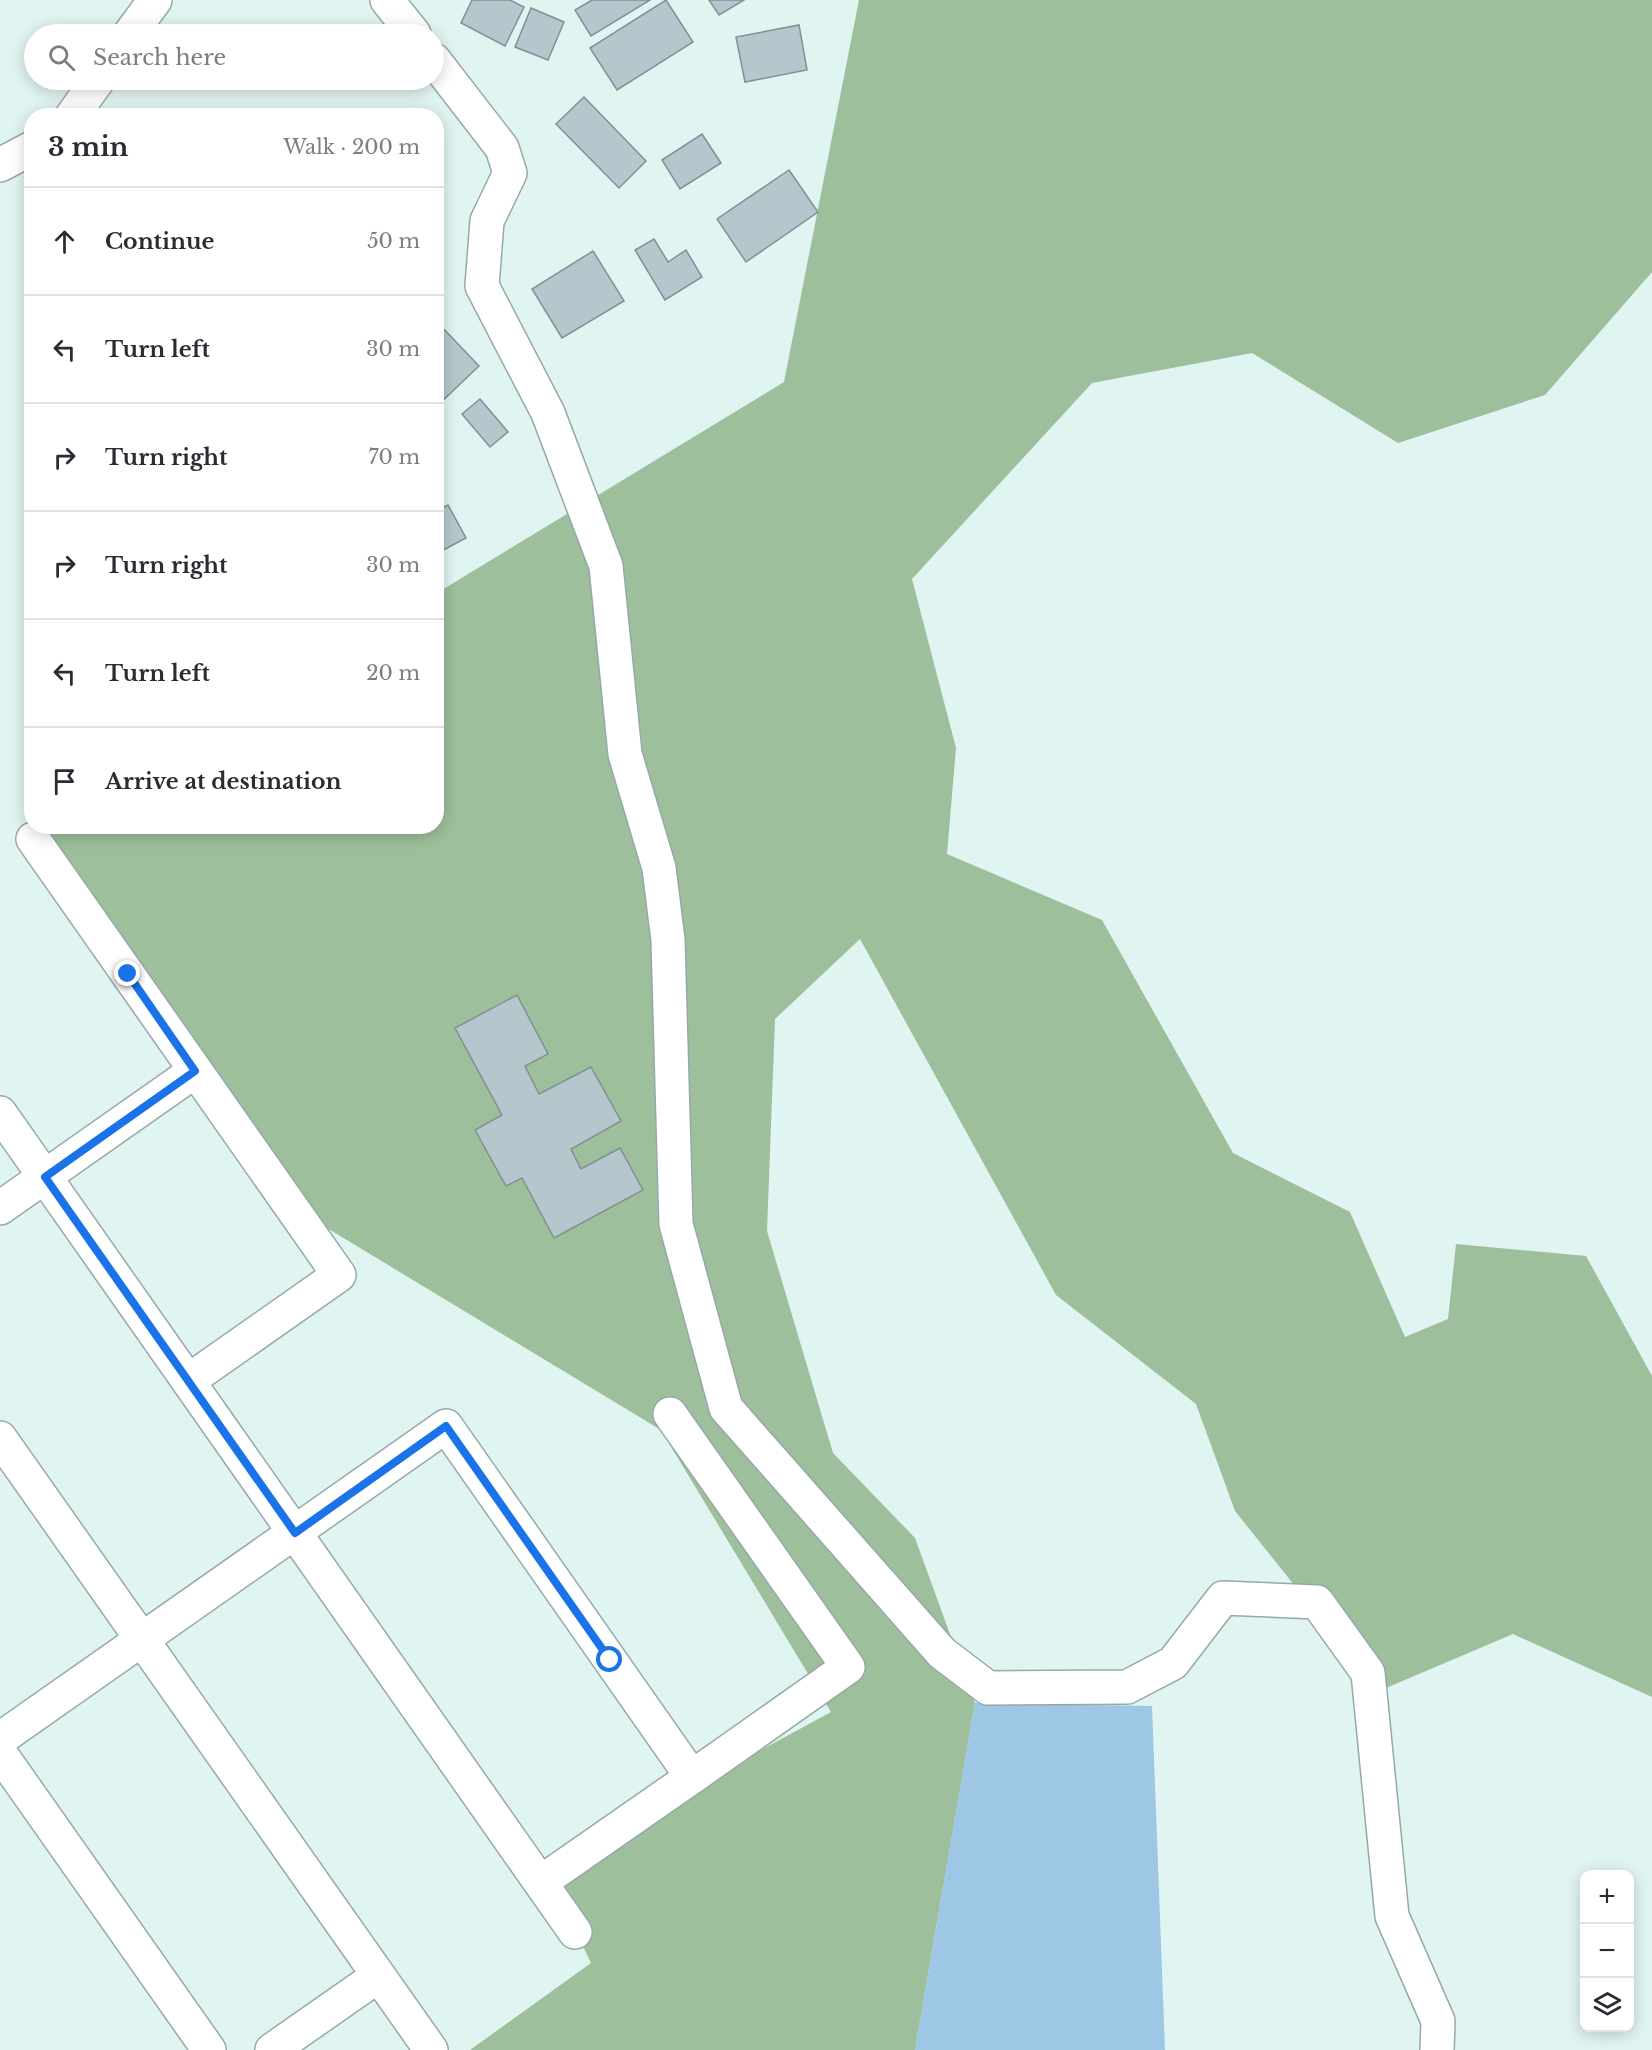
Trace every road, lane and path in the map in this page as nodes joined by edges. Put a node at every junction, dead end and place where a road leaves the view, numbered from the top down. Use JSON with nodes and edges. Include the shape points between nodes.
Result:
{"nodes":[{"id":1,"x":155,"y":0,"type":"edge"},
{"id":2,"x":387,"y":0,"type":"edge"},
{"id":3,"x":137,"y":24,"type":"edge"},
{"id":4,"x":406,"y":24,"type":"edge"},
{"id":5,"x":444,"y":73,"type":"edge"},
{"id":6,"x":91,"y":90,"type":"edge"},
{"id":7,"x":78,"y":108,"type":"edge"},
{"id":8,"x":24,"y":152,"type":"edge"},
{"id":9,"x":0,"y":165,"type":"edge"},
{"id":10,"x":33,"y":839,"type":"dead end"},
{"id":11,"x":195,"y":1071,"type":"junction"},
{"id":12,"x":0,"y":1113,"type":"edge"},
{"id":13,"x":45,"y":1177,"type":"junction"},
{"id":14,"x":0,"y":1208,"type":"edge"},
{"id":15,"x":188,"y":1381,"type":"junction"},
{"id":16,"x":670,"y":1414,"type":"dead end"},
{"id":17,"x":0,"y":1438,"type":"edge"},
{"id":18,"x":295,"y":1533,"type":"junction"},
{"id":19,"x":142,"y":1640,"type":"junction"},
{"id":20,"x":0,"y":1739,"type":"edge"},
{"id":21,"x":0,"y":1753,"type":"edge"},
{"id":22,"x":692,"y":1777,"type":"junction"},
{"id":23,"x":541,"y":1882,"type":"junction"},
{"id":24,"x":575,"y":1932,"type":"dead end"},
{"id":25,"x":378,"y":1976,"type":"junction"},
{"id":26,"x":209,"y":2050,"type":"edge"},
{"id":27,"x":272,"y":2050,"type":"edge"},
{"id":28,"x":431,"y":2050,"type":"edge"},
{"id":29,"x":1437,"y":2050,"type":"edge"}],
"edges":[{"from":1,"to":3,"type":"street"},
{"from":2,"to":4,"type":"street"},
{"from":5,"to":29,"type":"street","via":[[502,148],[510,173],[487,221],[482,286],[548,413],[606,566],[625,754],[658,868],[668,940],[676,1224],[726,1408],[942,1653],[987,1688],[1127,1687],[1173,1663],[1223,1598],[1317,1602],[1368,1673],[1392,1916],[1438,2021]]},
{"from":6,"to":7,"type":"street"},
{"from":8,"to":9,"type":"street"},
{"from":10,"to":11,"type":"street"},
{"from":11,"to":13,"type":"street"},
{"from":11,"to":15,"type":"street","via":[[339,1275]]},
{"from":12,"to":13,"type":"street"},
{"from":13,"to":14,"type":"street"},
{"from":13,"to":15,"type":"street"},
{"from":15,"to":18,"type":"street"},
{"from":16,"to":22,"type":"street","via":[[848,1667]]},
{"from":17,"to":19,"type":"street"},
{"from":18,"to":19,"type":"street"},
{"from":18,"to":22,"type":"street","via":[[446,1426]]},
{"from":18,"to":23,"type":"street"},
{"from":19,"to":20,"type":"street"},
{"from":19,"to":25,"type":"street"},
{"from":21,"to":26,"type":"street"},
{"from":22,"to":23,"type":"street"},
{"from":23,"to":24,"type":"street"},
{"from":25,"to":27,"type":"street"},
{"from":25,"to":28,"type":"street"}]}
